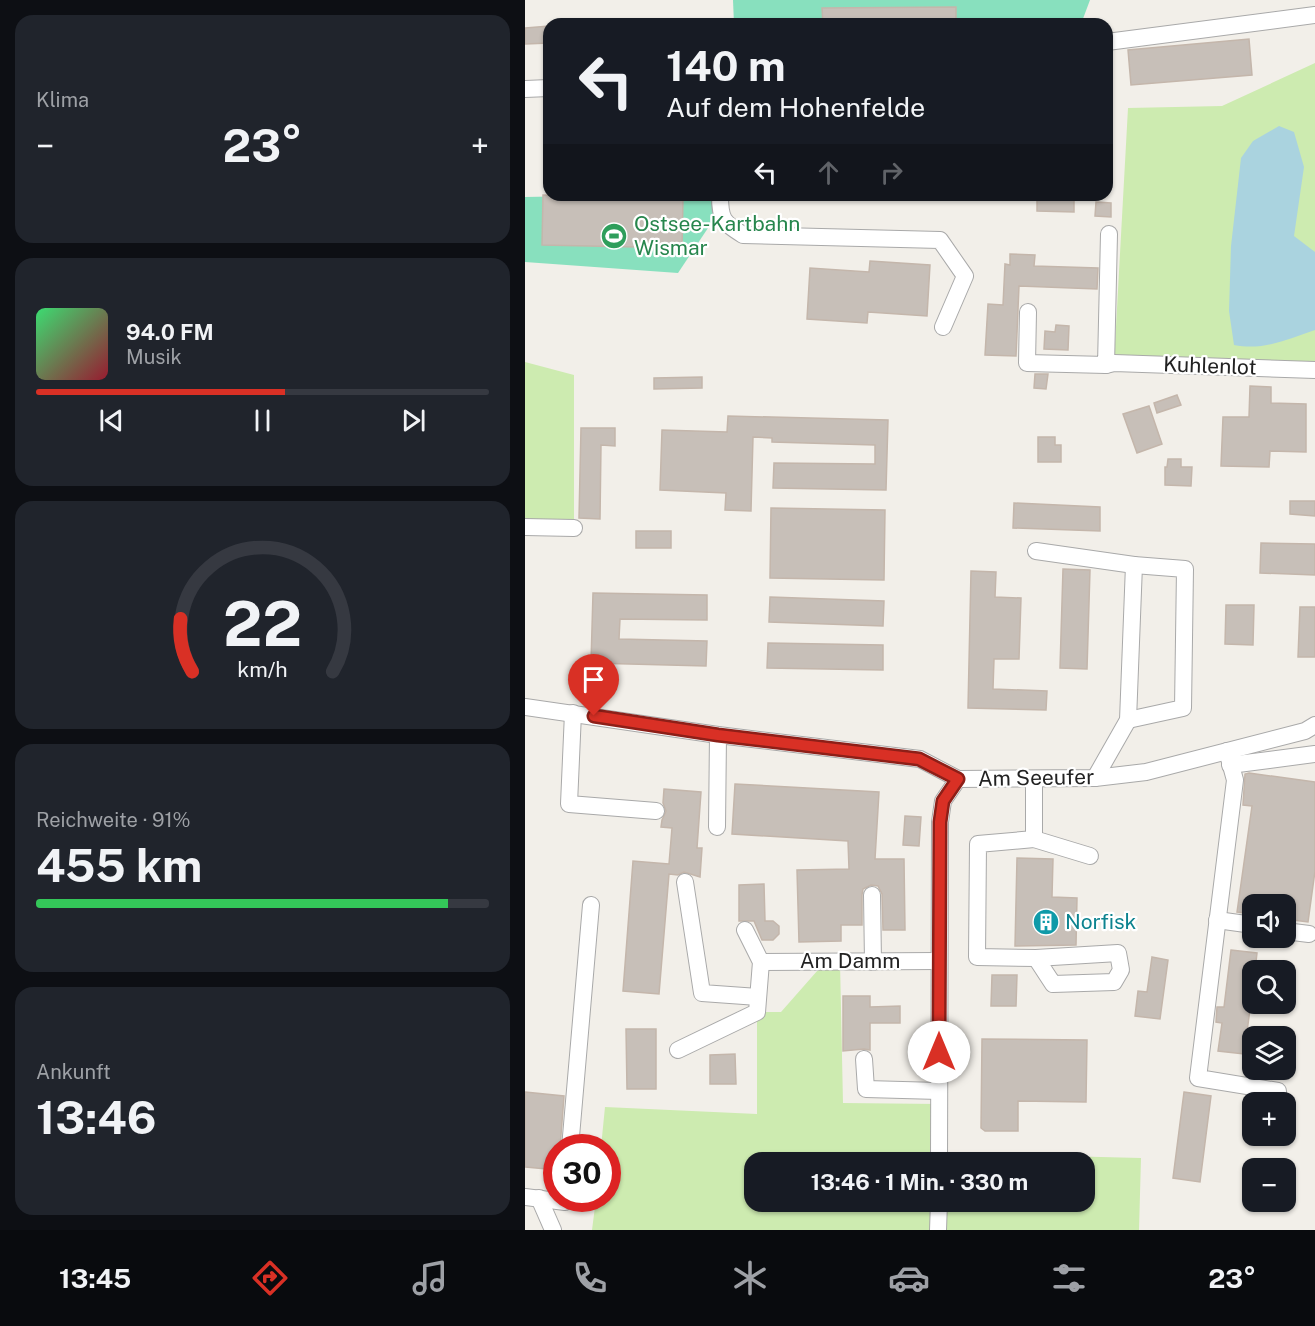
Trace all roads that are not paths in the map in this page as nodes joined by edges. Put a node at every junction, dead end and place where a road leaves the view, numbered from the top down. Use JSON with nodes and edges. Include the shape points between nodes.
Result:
{"nodes":[{"id":1,"x":1315,"y":15,"type":"edge"},
{"id":2,"x":1113,"y":41,"type":"edge"},
{"id":3,"x":543,"y":88,"type":"edge"},
{"id":4,"x":525,"y":89,"type":"edge"},
{"id":5,"x":720,"y":201,"type":"edge"},
{"id":6,"x":1109,"y":234,"type":"dead end"},
{"id":7,"x":1028,"y":312,"type":"dead end"},
{"id":8,"x":943,"y":327,"type":"dead end"},
{"id":9,"x":1106,"y":365,"type":"junction"},
{"id":10,"x":1315,"y":370,"type":"edge"},
{"id":11,"x":525,"y":527,"type":"edge"},
{"id":12,"x":574,"y":528,"type":"dead end"},
{"id":13,"x":1036,"y":551,"type":"dead end"},
{"id":14,"x":1134,"y":566,"type":"junction"},
{"id":15,"x":525,"y":706,"type":"edge"},
{"id":16,"x":573,"y":712,"type":"junction"},
{"id":17,"x":1128,"y":720,"type":"junction"},
{"id":18,"x":1315,"y":725,"type":"edge"},
{"id":19,"x":718,"y":735,"type":"junction"},
{"id":20,"x":1315,"y":753,"type":"edge"},
{"id":21,"x":1228,"y":758,"type":"junction"},
{"id":22,"x":1095,"y":778,"type":"junction"},
{"id":23,"x":958,"y":779,"type":"junction"},
{"id":24,"x":1034,"y":779,"type":"junction"},
{"id":25,"x":656,"y":811,"type":"dead end"},
{"id":26,"x":717,"y":827,"type":"dead end"},
{"id":27,"x":1034,"y":839,"type":"junction"},
{"id":28,"x":1090,"y":856,"type":"dead end"},
{"id":29,"x":685,"y":882,"type":"dead end"},
{"id":30,"x":872,"y":895,"type":"dead end"},
{"id":31,"x":591,"y":905,"type":"dead end"},
{"id":32,"x":1217,"y":920,"type":"junction"},
{"id":33,"x":1242,"y":924,"type":"edge"},
{"id":34,"x":745,"y":930,"type":"dead end"},
{"id":35,"x":1296,"y":932,"type":"edge"},
{"id":36,"x":1309,"y":934,"type":"dead end"},
{"id":37,"x":1036,"y":958,"type":"dead end"},
{"id":38,"x":939,"y":961,"type":"junction"},
{"id":39,"x":761,"y":962,"type":"junction"},
{"id":40,"x":873,"y":962,"type":"junction"},
{"id":41,"x":758,"y":997,"type":"junction"},
{"id":42,"x":678,"y":1050,"type":"dead end"},
{"id":43,"x":864,"y":1059,"type":"dead end"},
{"id":44,"x":939,"y":1091,"type":"junction"},
{"id":45,"x":1278,"y":1091,"type":"dead end"},
{"id":46,"x":571,"y":1134,"type":"edge"},
{"id":47,"x":939,"y":1152,"type":"edge"},
{"id":48,"x":532,"y":1198,"type":"edge"},
{"id":49,"x":939,"y":1212,"type":"edge"},
{"id":50,"x":553,"y":1230,"type":"edge"},
{"id":51,"x":938,"y":1230,"type":"edge"}],
"edges":[{"from":1,"to":2,"type":"street"},
{"from":3,"to":4,"type":"street"},
{"from":5,"to":8,"type":"street","via":[[726,224],[743,235],[940,240],[965,276]]},
{"from":6,"to":9,"type":"street"},
{"from":7,"to":9,"type":"street","name":"Kuhlenlot","via":[[1027,363]]},
{"from":9,"to":10,"type":"street","name":"Kuhlenlot"},
{"from":11,"to":12,"type":"street"},
{"from":13,"to":14,"type":"street"},
{"from":14,"to":17,"type":"street"},
{"from":14,"to":17,"type":"street","via":[[1185,569],[1183,708]]},
{"from":15,"to":16,"type":"street"},
{"from":16,"to":19,"type":"street"},
{"from":16,"to":25,"type":"street","via":[[569,804]]},
{"from":17,"to":22,"type":"street"},
{"from":18,"to":21,"type":"street","name":"Am Seeufer"},
{"from":19,"to":23,"type":"street","via":[[919,759]]},
{"from":19,"to":26,"type":"street"},
{"from":20,"to":21,"type":"street"},
{"from":21,"to":22,"type":"street","name":"Am Seeufer"},
{"from":21,"to":32,"type":"street","via":[[1235,780]]},
{"from":22,"to":24,"type":"street","name":"Am Seeufer"},
{"from":23,"to":24,"type":"street","name":"Am Seeufer"},
{"from":23,"to":38,"type":"street","name":"Am Seeufer","via":[[943,801],[940,822]]},
{"from":24,"to":27,"type":"street"},
{"from":27,"to":28,"type":"street"},
{"from":27,"to":37,"type":"street","via":[[978,844],[977,957]]},
{"from":29,"to":41,"type":"street","via":[[702,993]]},
{"from":30,"to":40,"type":"street"},
{"from":31,"to":46,"type":"street"},
{"from":32,"to":33,"type":"street"},
{"from":32,"to":45,"type":"street","via":[[1198,1078]]},
{"from":34,"to":39,"type":"street"},
{"from":35,"to":36,"type":"street"},
{"from":38,"to":40,"type":"street","name":"Am Damm"},
{"from":38,"to":44,"type":"street","name":"Am Seeufer"},
{"from":39,"to":40,"type":"street","name":"Am Damm"},
{"from":39,"to":41,"type":"street"},
{"from":41,"to":42,"type":"street","via":[[757,1012]]},
{"from":43,"to":44,"type":"street","via":[[866,1089]]},
{"from":44,"to":47,"type":"street","name":"Am Seeufer"},
{"from":48,"to":50,"type":"street"},
{"from":49,"to":51,"type":"street"}]}
